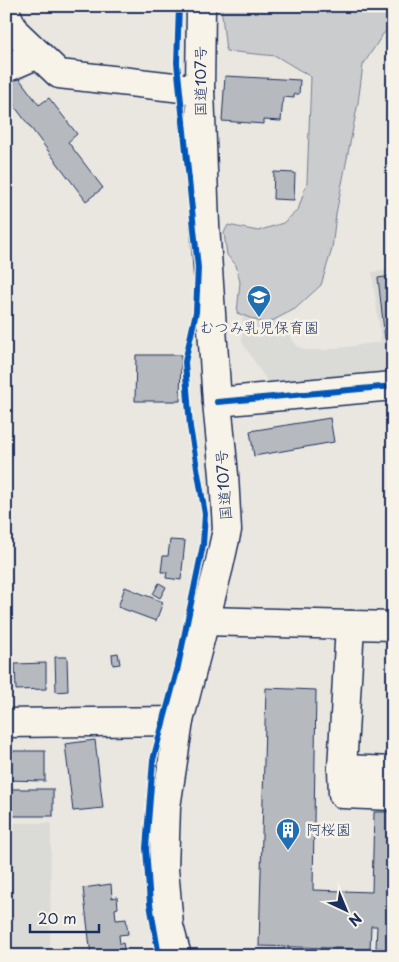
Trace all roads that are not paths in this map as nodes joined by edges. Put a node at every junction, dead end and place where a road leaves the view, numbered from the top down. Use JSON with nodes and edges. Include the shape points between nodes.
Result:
{"nodes":[{"id":1,"x":201,"y":6,"type":"edge"},
{"id":2,"x":6,"y":13,"type":"edge"},
{"id":3,"x":38,"y":54,"type":"junction"},
{"id":4,"x":6,"y":68,"type":"edge"},
{"id":5,"x":200,"y":90,"type":"junction"},
{"id":6,"x":393,"y":386,"type":"edge"},
{"id":7,"x":217,"y":402,"type":"junction"},
{"id":8,"x":204,"y":621,"type":"junction"},
{"id":9,"x":350,"y":625,"type":"junction"},
{"id":10,"x":393,"y":626,"type":"edge"},
{"id":11,"x":179,"y":721,"type":"junction"},
{"id":12,"x":6,"y":723,"type":"edge"},
{"id":13,"x":342,"y":769,"type":"junction"},
{"id":14,"x":393,"y":771,"type":"edge"},
{"id":15,"x":393,"y":796,"type":"edge"},
{"id":16,"x":177,"y":956,"type":"edge"}],
"edges":[{"from":1,"to":5,"type":"main road","name":"国道107号"},
{"from":2,"to":3,"type":"main road","via":[[14,31]]},
{"from":3,"to":4,"type":"main road"},
{"from":3,"to":5,"type":"main road","via":[[59,74]]},
{"from":5,"to":7,"type":"main road","name":"国道107号"},
{"from":6,"to":7,"type":"main road"},
{"from":7,"to":8,"type":"main road","name":"国道107号","via":[[227,530]]},
{"from":8,"to":9,"type":"main road"},
{"from":8,"to":11,"type":"main road","name":"国道107号"},
{"from":9,"to":10,"type":"main road"},
{"from":9,"to":13,"type":"main road"},
{"from":11,"to":12,"type":"main road"},
{"from":11,"to":16,"type":"main road","name":"国道107号","via":[[166,807],[164,869],[169,926]]},
{"from":13,"to":14,"type":"main road"},
{"from":13,"to":15,"type":"main road","via":[[342,794]]}]}
